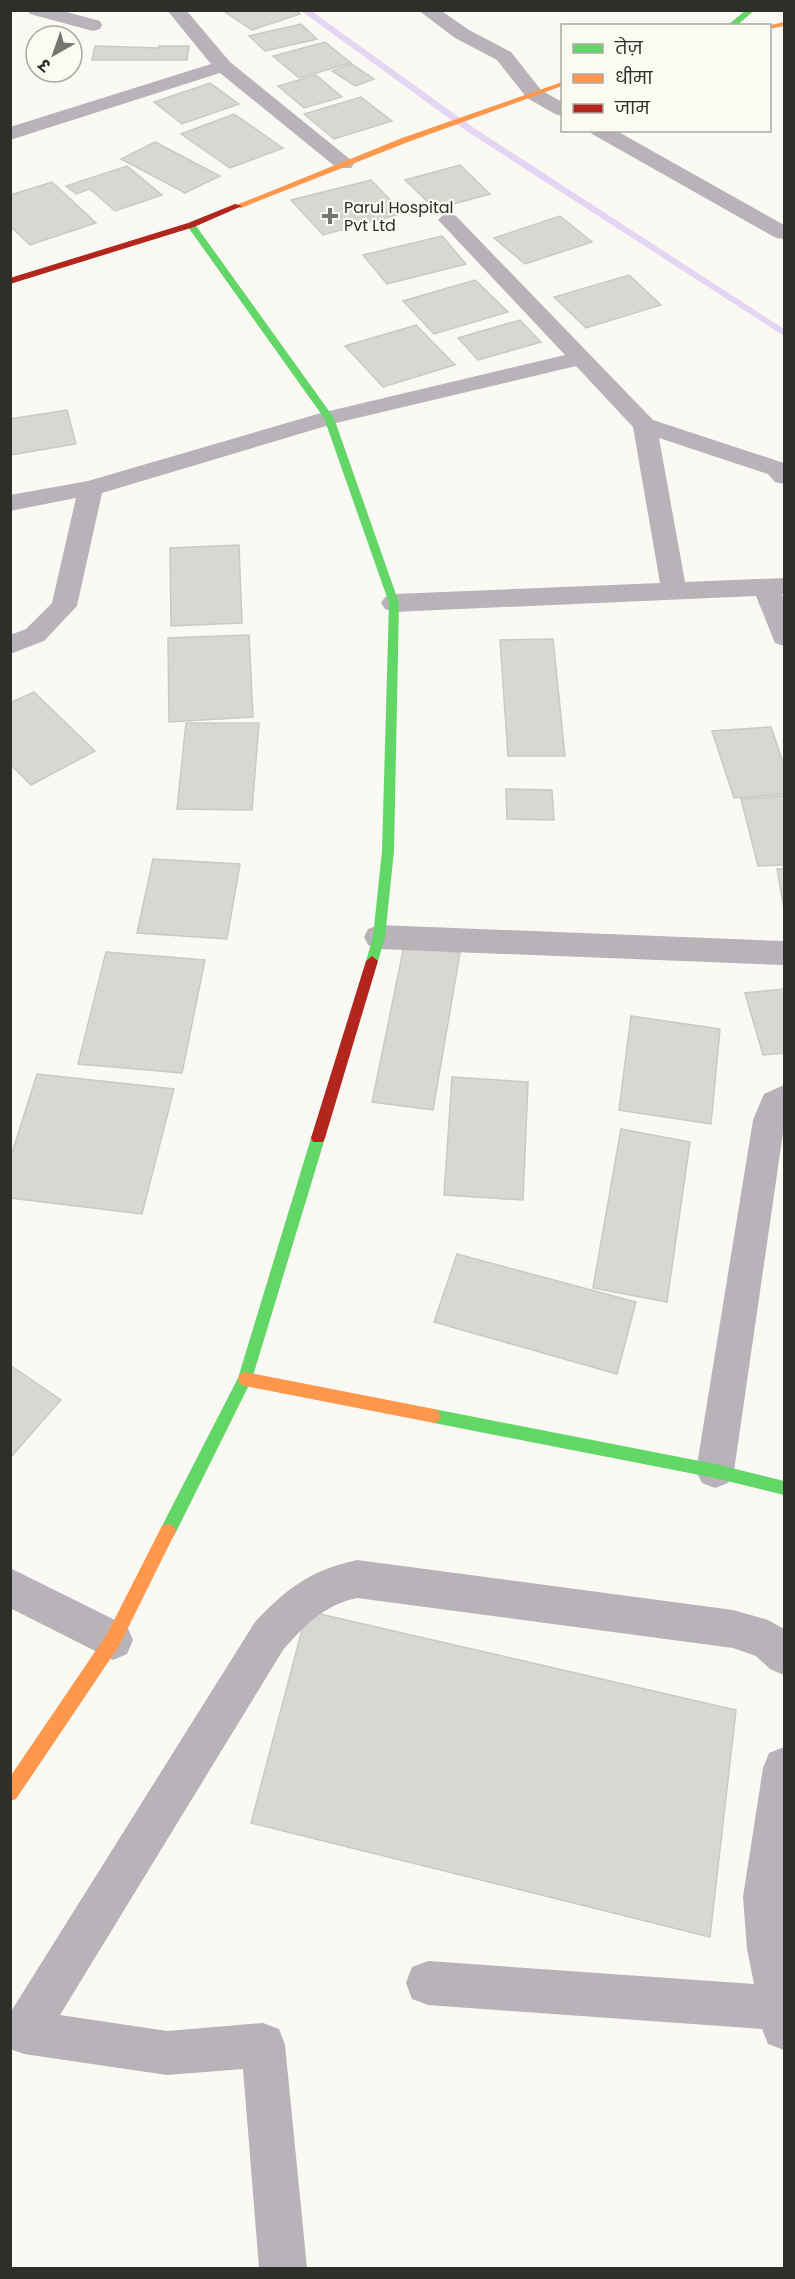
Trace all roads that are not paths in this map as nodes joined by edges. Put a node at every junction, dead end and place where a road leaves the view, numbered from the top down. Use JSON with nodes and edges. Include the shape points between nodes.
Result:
{"nodes":[{"id":1,"x":36,"y":10,"type":"edge"},
{"id":2,"x":176,"y":10,"type":"edge"},
{"id":3,"x":427,"y":10,"type":"edge"},
{"id":4,"x":752,"y":10,"type":"edge"},
{"id":5,"x":733,"y":24,"type":"edge"},
{"id":6,"x":93,"y":25,"type":"dead end"},
{"id":7,"x":223,"y":66,"type":"junction"},
{"id":8,"x":561,"y":84,"type":"edge"},
{"id":9,"x":534,"y":94,"type":"junction"},
{"id":10,"x":561,"y":109,"type":"edge"},
{"id":11,"x":603,"y":132,"type":"edge"},
{"id":12,"x":10,"y":134,"type":"edge"},
{"id":13,"x":344,"y":164,"type":"junction"},
{"id":14,"x":449,"y":220,"type":"dead end"},
{"id":15,"x":190,"y":225,"type":"junction"},
{"id":16,"x":784,"y":233,"type":"edge"},
{"id":17,"x":10,"y":281,"type":"edge"},
{"id":18,"x":582,"y":358,"type":"junction"},
{"id":19,"x":329,"y":418,"type":"junction"},
{"id":20,"x":645,"y":425,"type":"junction"},
{"id":21,"x":784,"y":477,"type":"edge"},
{"id":22,"x":91,"y":488,"type":"junction"},
{"id":23,"x":10,"y":503,"type":"edge"},
{"id":24,"x":775,"y":587,"type":"edge"},
{"id":25,"x":674,"y":591,"type":"junction"},
{"id":26,"x":394,"y":603,"type":"junction"},
{"id":27,"x":784,"y":637,"type":"edge"},
{"id":28,"x":10,"y":645,"type":"edge"},
{"id":29,"x":379,"y":937,"type":"junction"},
{"id":30,"x":784,"y":953,"type":"edge"},
{"id":31,"x":784,"y":1098,"type":"edge"},
{"id":32,"x":245,"y":1379,"type":"junction"},
{"id":33,"x":715,"y":1471,"type":"junction"},
{"id":34,"x":784,"y":1488,"type":"edge"},
{"id":35,"x":10,"y":1587,"type":"edge"},
{"id":36,"x":113,"y":1640,"type":"junction"},
{"id":37,"x":784,"y":1655,"type":"edge"},
{"id":38,"x":784,"y":1768,"type":"edge"},
{"id":39,"x":10,"y":1793,"type":"edge"},
{"id":40,"x":428,"y":1983,"type":"dead end"},
{"id":41,"x":782,"y":2019,"type":"edge"},
{"id":42,"x":15,"y":2037,"type":"edge"},
{"id":43,"x":283,"y":2268,"type":"edge"}],
"edges":[{"from":1,"to":6,"type":"street"},
{"from":2,"to":7,"type":"street"},
{"from":3,"to":9,"type":"street","via":[[504,56]]},
{"from":4,"to":5,"type":"street"},
{"from":7,"to":12,"type":"street"},
{"from":7,"to":13,"type":"street"},
{"from":8,"to":9,"type":"street"},
{"from":9,"to":10,"type":"street"},
{"from":9,"to":13,"type":"street"},
{"from":11,"to":16,"type":"street"},
{"from":13,"to":15,"type":"street"},
{"from":14,"to":18,"type":"street"},
{"from":15,"to":17,"type":"street"},
{"from":15,"to":19,"type":"street"},
{"from":18,"to":19,"type":"street"},
{"from":18,"to":20,"type":"street"},
{"from":19,"to":22,"type":"street"},
{"from":19,"to":26,"type":"street"},
{"from":20,"to":21,"type":"street","via":[[777,469]]},
{"from":20,"to":25,"type":"street"},
{"from":22,"to":23,"type":"street"},
{"from":22,"to":28,"type":"street","via":[[64,606],[35,635]]},
{"from":24,"to":25,"type":"street"},
{"from":24,"to":27,"type":"street"},
{"from":25,"to":26,"type":"street"},
{"from":26,"to":29,"type":"street","via":[[388,851]]},
{"from":29,"to":30,"type":"street"},
{"from":29,"to":32,"type":"street"},
{"from":31,"to":33,"type":"street","via":[[776,1103],[769,1120]]},
{"from":32,"to":33,"type":"street"},
{"from":32,"to":36,"type":"street"},
{"from":33,"to":34,"type":"street"},
{"from":35,"to":36,"type":"street"},
{"from":36,"to":39,"type":"street"},
{"from":37,"to":42,"type":"street","via":[[768,1640],[733,1629],[357,1579],[335,1583],[300,1601],[269,1636]]},
{"from":38,"to":41,"type":"street","via":[[764,1897]]},
{"from":40,"to":41,"type":"street"},
{"from":42,"to":43,"type":"street","via":[[167,2053],[263,2045]]}]}
